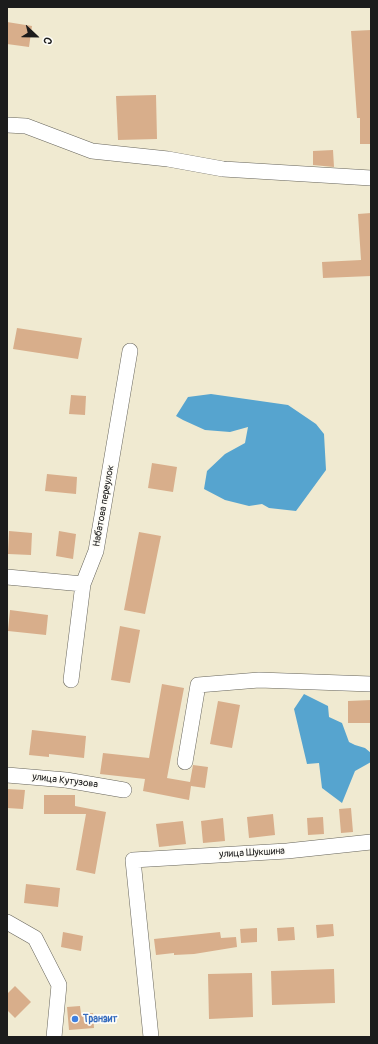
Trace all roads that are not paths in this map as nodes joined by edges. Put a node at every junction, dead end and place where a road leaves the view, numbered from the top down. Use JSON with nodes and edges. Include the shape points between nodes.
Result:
{"nodes":[{"id":1,"x":7,"y":125,"type":"edge"},
{"id":2,"x":371,"y":178,"type":"edge"},
{"id":3,"x":130,"y":351,"type":"dead end"},
{"id":4,"x":7,"y":577,"type":"edge"},
{"id":5,"x":83,"y":584,"type":"junction"},
{"id":6,"x":70,"y":680,"type":"dead end"},
{"id":7,"x":371,"y":684,"type":"edge"},
{"id":8,"x":185,"y":762,"type":"dead end"},
{"id":9,"x":7,"y":775,"type":"edge"},
{"id":10,"x":124,"y":790,"type":"dead end"},
{"id":11,"x":371,"y":842,"type":"edge"},
{"id":12,"x":7,"y":922,"type":"edge"},
{"id":13,"x":54,"y":1037,"type":"edge"},
{"id":14,"x":151,"y":1037,"type":"edge"}],
"edges":[{"from":1,"to":2,"type":"street","via":[[26,126],[92,151],[168,159],[223,169]]},
{"from":3,"to":5,"type":"street","name":"Набатова переулок","via":[[96,551]]},
{"from":4,"to":5,"type":"street"},
{"from":5,"to":6,"type":"street","name":"Набатова переулок"},
{"from":7,"to":8,"type":"street","via":[[259,680],[198,685]]},
{"from":9,"to":10,"type":"street","name":"улица Кутузова","via":[[66,780]]},
{"from":11,"to":14,"type":"street","name":"улица Шукшина","via":[[287,851],[133,860]]},
{"from":12,"to":13,"type":"street","via":[[35,938],[59,985]]}]}
